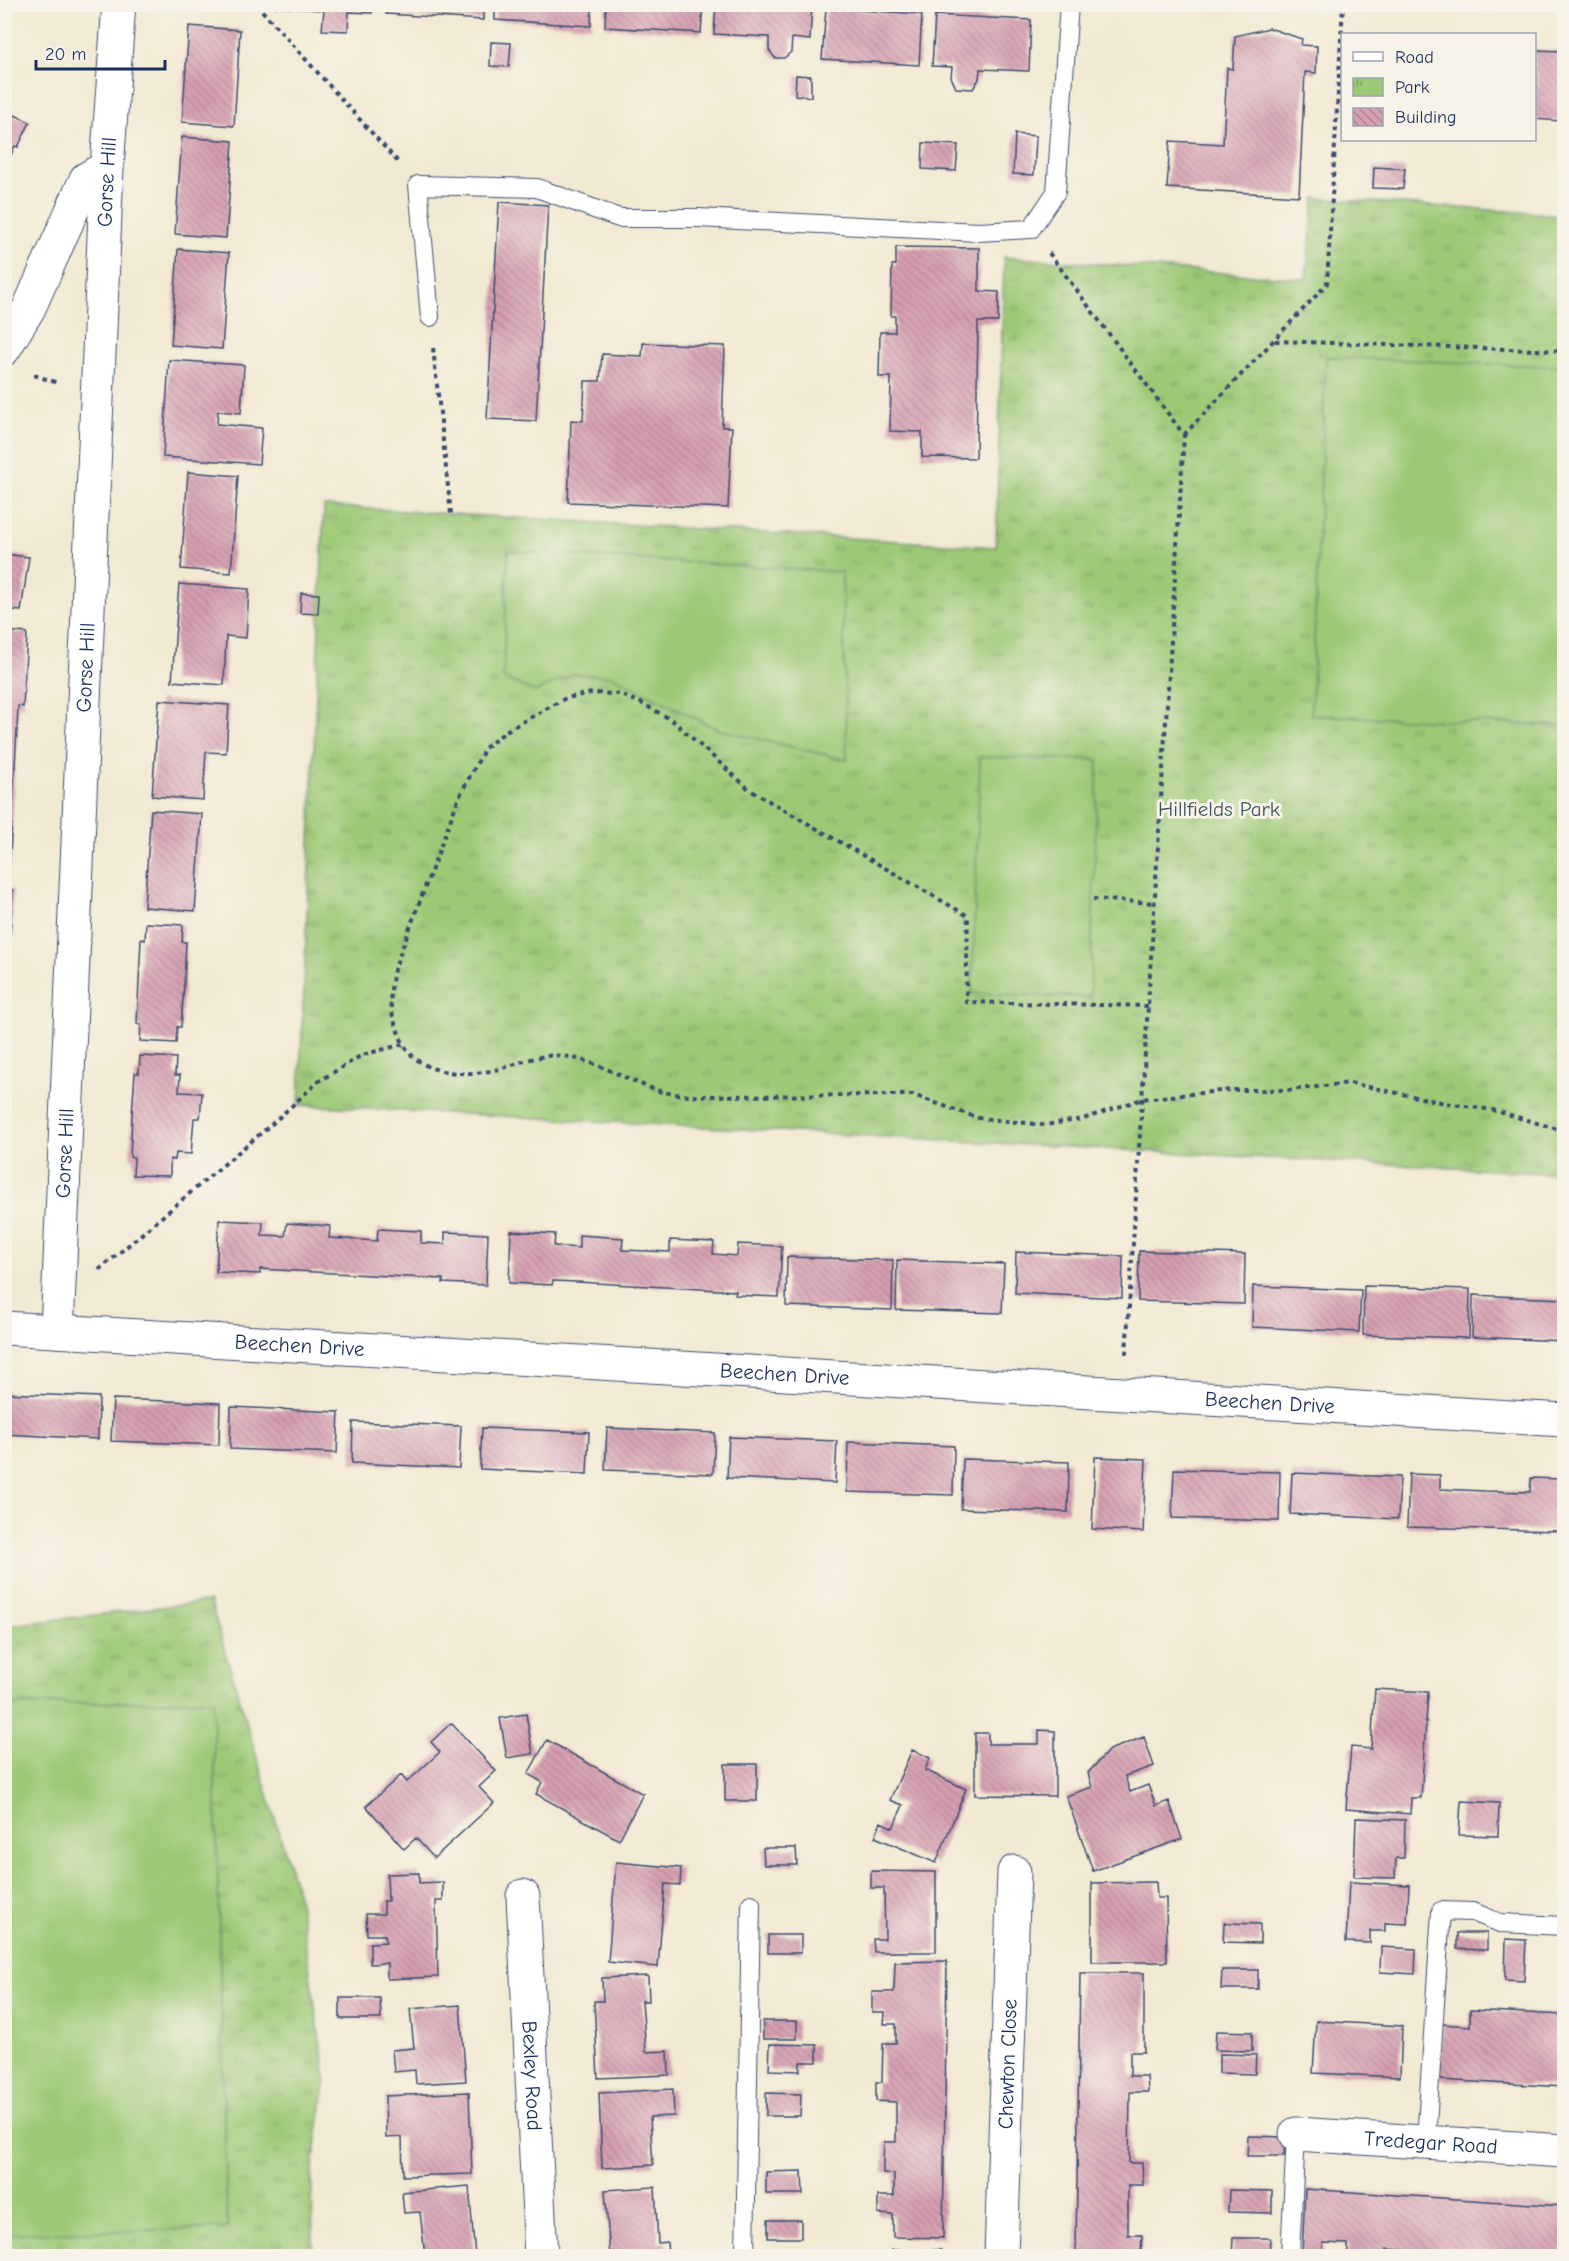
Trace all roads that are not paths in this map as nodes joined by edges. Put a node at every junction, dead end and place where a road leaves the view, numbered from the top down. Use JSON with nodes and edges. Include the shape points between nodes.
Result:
{"nodes":[{"id":1,"x":118,"y":4,"type":"edge"},
{"id":2,"x":1069,"y":4,"type":"edge"},
{"id":3,"x":107,"y":167,"type":"junction"},
{"id":4,"x":430,"y":317,"type":"road end"},
{"id":5,"x":15,"y":361,"type":"edge"},
{"id":6,"x":57,"y":1318,"type":"junction"},
{"id":7,"x":4,"y":1328,"type":"edge"},
{"id":8,"x":1564,"y":1420,"type":"edge"},
{"id":9,"x":1014,"y":1872,"type":"dead end"},
{"id":10,"x":523,"y":1896,"type":"dead end"},
{"id":11,"x":751,"y":1904,"type":"dead end"},
{"id":12,"x":1564,"y":1926,"type":"edge"},
{"id":13,"x":1296,"y":2134,"type":"joint"},
{"id":14,"x":1426,"y":2141,"type":"junction"},
{"id":15,"x":1564,"y":2151,"type":"edge"},
{"id":16,"x":541,"y":2256,"type":"edge"},
{"id":17,"x":745,"y":2256,"type":"edge"},
{"id":18,"x":1001,"y":2256,"type":"edge"},
{"id":19,"x":1290,"y":2256,"type":"edge"}],
"edges":[{"from":1,"to":3,"type":"street","name":"Gorse Hill"},
{"from":2,"to":4,"type":"lane","via":[[1056,192],[1031,229],[980,232],[698,218],[619,218],[537,188],[418,185]]},
{"from":3,"to":5,"type":"street","via":[[87,179],[29,308]]},
{"from":3,"to":6,"type":"street","name":"Gorse Hill"},
{"from":6,"to":7,"type":"street","name":"Beechen Drive"},
{"from":6,"to":8,"type":"street","name":"Beechen Drive","via":[[1124,1394]]},
{"from":9,"to":18,"type":"street","name":"Chewton Close"},
{"from":10,"to":16,"type":"street","name":"Bexley Road"},
{"from":11,"to":17,"type":"lane"},
{"from":12,"to":14,"type":"lane","via":[[1500,1923],[1473,1912],[1441,1911]]},
{"from":13,"to":14,"type":"street","name":"Tredegar Road"},
{"from":13,"to":19,"type":"lane"},
{"from":14,"to":15,"type":"street","name":"Tredegar Road"}]}
